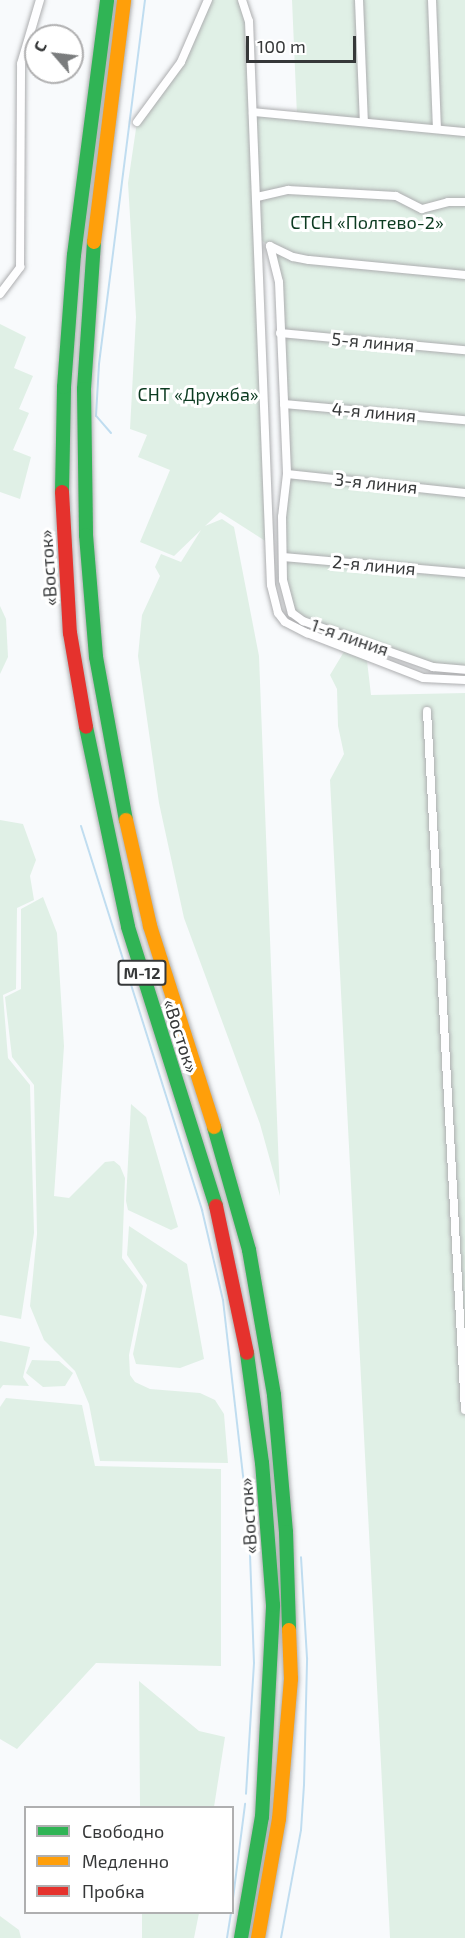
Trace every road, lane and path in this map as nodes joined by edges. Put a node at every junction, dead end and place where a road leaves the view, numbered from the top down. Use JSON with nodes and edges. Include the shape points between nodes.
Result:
{"nodes":[{"id":1,"x":40,"y":0,"type":"edge"},
{"id":2,"x":107,"y":0,"type":"edge"},
{"id":3,"x":124,"y":0,"type":"edge"},
{"id":4,"x":208,"y":0,"type":"edge"},
{"id":5,"x":242,"y":0,"type":"edge"},
{"id":6,"x":359,"y":0,"type":"edge"},
{"id":7,"x":432,"y":0,"type":"edge"},
{"id":8,"x":253,"y":112,"type":"junction"},
{"id":9,"x":137,"y":122,"type":"dead end"},
{"id":10,"x":364,"y":122,"type":"junction"},
{"id":11,"x":437,"y":129,"type":"junction"},
{"id":12,"x":465,"y":132,"type":"edge"},
{"id":13,"x":257,"y":197,"type":"junction"},
{"id":14,"x":465,"y":202,"type":"edge"},
{"id":15,"x":259,"y":238,"type":"junction"},
{"id":16,"x":270,"y":246,"type":"junction"},
{"id":17,"x":465,"y":275,"type":"edge"},
{"id":18,"x":0,"y":294,"type":"edge"},
{"id":19,"x":280,"y":333,"type":"junction"},
{"id":20,"x":465,"y":350,"type":"edge"},
{"id":21,"x":284,"y":404,"type":"junction"},
{"id":22,"x":465,"y":420,"type":"edge"},
{"id":23,"x":287,"y":474,"type":"junction"},
{"id":24,"x":465,"y":493,"type":"edge"},
{"id":25,"x":283,"y":556,"type":"junction"},
{"id":26,"x":465,"y":573,"type":"edge"},
{"id":27,"x":465,"y":670,"type":"edge"},
{"id":28,"x":465,"y":680,"type":"edge"},
{"id":29,"x":427,"y":711,"type":"dead end"},
{"id":30,"x":465,"y":1410,"type":"edge"},
{"id":31,"x":241,"y":1938,"type":"edge"},
{"id":32,"x":258,"y":1938,"type":"edge"}],
"edges":[{"from":1,"to":18,"type":"street","via":[[21,64],[20,267]]},
{"from":2,"to":31,"type":"highway","name":"«Восток»","number":"М-12","via":[[73,267],[64,387],[62,505],[69,621],[96,790],[128,927],[210,1181],[244,1328],[256,1418],[273,1605],[272,1681],[262,1817]]},
{"from":3,"to":32,"type":"highway","name":"«Восток»","number":"М-12","via":[[92,256],[84,389],[86,535],[96,657],[132,854],[150,926],[243,1229],[274,1395],[286,1532],[291,1679],[279,1819]]},
{"from":4,"to":9,"type":"street","via":[[181,62]]},
{"from":5,"to":8,"type":"street","via":[[249,21]]},
{"from":6,"to":10,"type":"street"},
{"from":7,"to":11,"type":"street"},
{"from":8,"to":10,"type":"street"},
{"from":8,"to":13,"type":"street"},
{"from":10,"to":11,"type":"street"},
{"from":11,"to":12,"type":"street"},
{"from":13,"to":14,"type":"street","via":[[288,190],[396,196],[422,209]]},
{"from":13,"to":15,"type":"street"},
{"from":15,"to":16,"type":"street"},
{"from":15,"to":28,"type":"street","via":[[271,585],[278,614],[307,633],[423,678]]},
{"from":16,"to":17,"type":"street","via":[[293,257]]},
{"from":16,"to":19,"type":"street","name":"1-я линия","via":[[279,282]]},
{"from":19,"to":20,"type":"street","name":"5-я линия"},
{"from":19,"to":21,"type":"street","name":"1-я линия"},
{"from":21,"to":22,"type":"street","name":"4-я линия"},
{"from":21,"to":23,"type":"street","name":"1-я линия"},
{"from":23,"to":24,"type":"street","name":"3-я линия"},
{"from":23,"to":25,"type":"street","name":"1-я линия"},
{"from":25,"to":26,"type":"street","name":"2-я линия"},
{"from":25,"to":27,"type":"street","name":"1-я линия","via":[[285,598],[292,613],[303,621],[433,667]]},
{"from":29,"to":30,"type":"street"}]}
